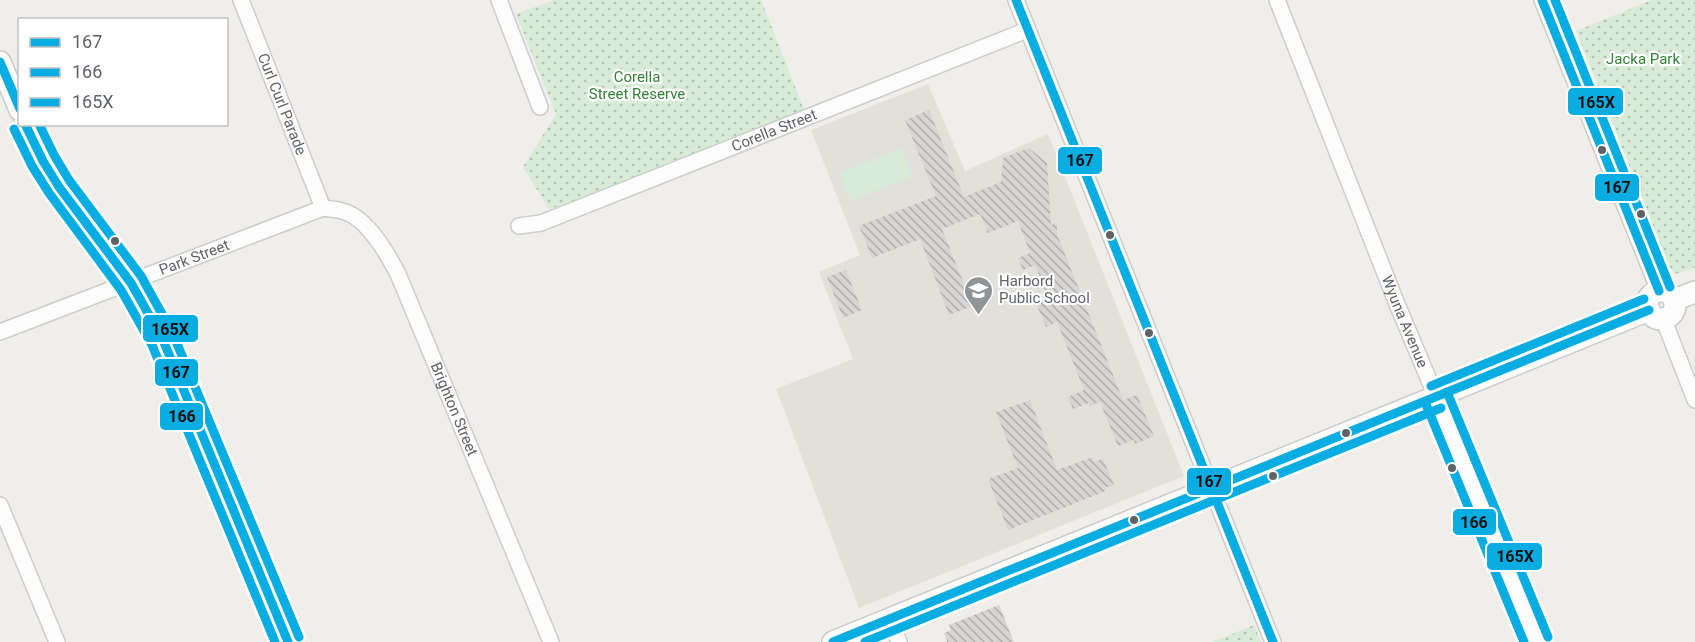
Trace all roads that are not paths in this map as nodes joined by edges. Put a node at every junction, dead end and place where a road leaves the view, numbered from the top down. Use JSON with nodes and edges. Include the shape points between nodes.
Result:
{"nodes":[{"id":1,"x":241,"y":0,"type":"edge"},
{"id":2,"x":499,"y":0,"type":"edge"},
{"id":3,"x":1016,"y":0,"type":"edge"},
{"id":4,"x":1277,"y":0,"type":"edge"},
{"id":5,"x":1542,"y":0,"type":"edge"},
{"id":6,"x":1028,"y":30,"type":"junction"},
{"id":7,"x":0,"y":62,"type":"edge"},
{"id":8,"x":18,"y":105,"type":"edge"},
{"id":9,"x":540,"y":107,"type":"dead end"},
{"id":10,"x":26,"y":126,"type":"edge"},
{"id":11,"x":323,"y":208,"type":"junction"},
{"id":12,"x":519,"y":226,"type":"dead end"},
{"id":13,"x":131,"y":283,"type":"junction"},
{"id":14,"x":1695,"y":292,"type":"edge"},
{"id":15,"x":1661,"y":305,"type":"junction"},
{"id":16,"x":0,"y":332,"type":"edge"},
{"id":17,"x":1436,"y":397,"type":"junction"},
{"id":18,"x":1695,"y":400,"type":"edge"},
{"id":19,"x":1211,"y":489,"type":"junction"},
{"id":20,"x":0,"y":505,"type":"edge"},
{"id":21,"x":890,"y":619,"type":"junction"},
{"id":22,"x":57,"y":642,"type":"edge"},
{"id":23,"x":288,"y":642,"type":"edge"},
{"id":24,"x":551,"y":642,"type":"edge"},
{"id":25,"x":833,"y":642,"type":"edge"},
{"id":26,"x":899,"y":642,"type":"edge"},
{"id":27,"x":1273,"y":642,"type":"edge"},
{"id":28,"x":1537,"y":642,"type":"edge"}],
"edges":[{"from":1,"to":11,"type":"street","name":"Curl Curl Parade"},
{"from":2,"to":9,"type":"street"},
{"from":3,"to":6,"type":"street"},
{"from":4,"to":17,"type":"street","name":"Wyuna Avenue"},
{"from":5,"to":15,"type":"street"},
{"from":6,"to":12,"type":"street","name":"Corella Street","via":[[541,223]]},
{"from":6,"to":19,"type":"street"},
{"from":7,"to":8,"type":"main road"},
{"from":10,"to":13,"type":"main road","via":[[59,187]]},
{"from":11,"to":13,"type":"street","name":"Park Street"},
{"from":11,"to":24,"type":"street","name":"Brighton Street","via":[[353,216],[381,242],[398,274]]},
{"from":13,"to":16,"type":"street","name":"Park Street"},
{"from":13,"to":23,"type":"main road","via":[[163,340]]},
{"from":14,"to":15,"type":"main road"},
{"from":15,"to":17,"type":"main road"},
{"from":15,"to":18,"type":"street"},
{"from":17,"to":19,"type":"main road"},
{"from":17,"to":28,"type":"street","name":"Wyuna Avenue"},
{"from":19,"to":21,"type":"main road"},
{"from":19,"to":27,"type":"street"},
{"from":20,"to":22,"type":"street"},
{"from":21,"to":25,"type":"main road"},
{"from":21,"to":26,"type":"street"}]}
